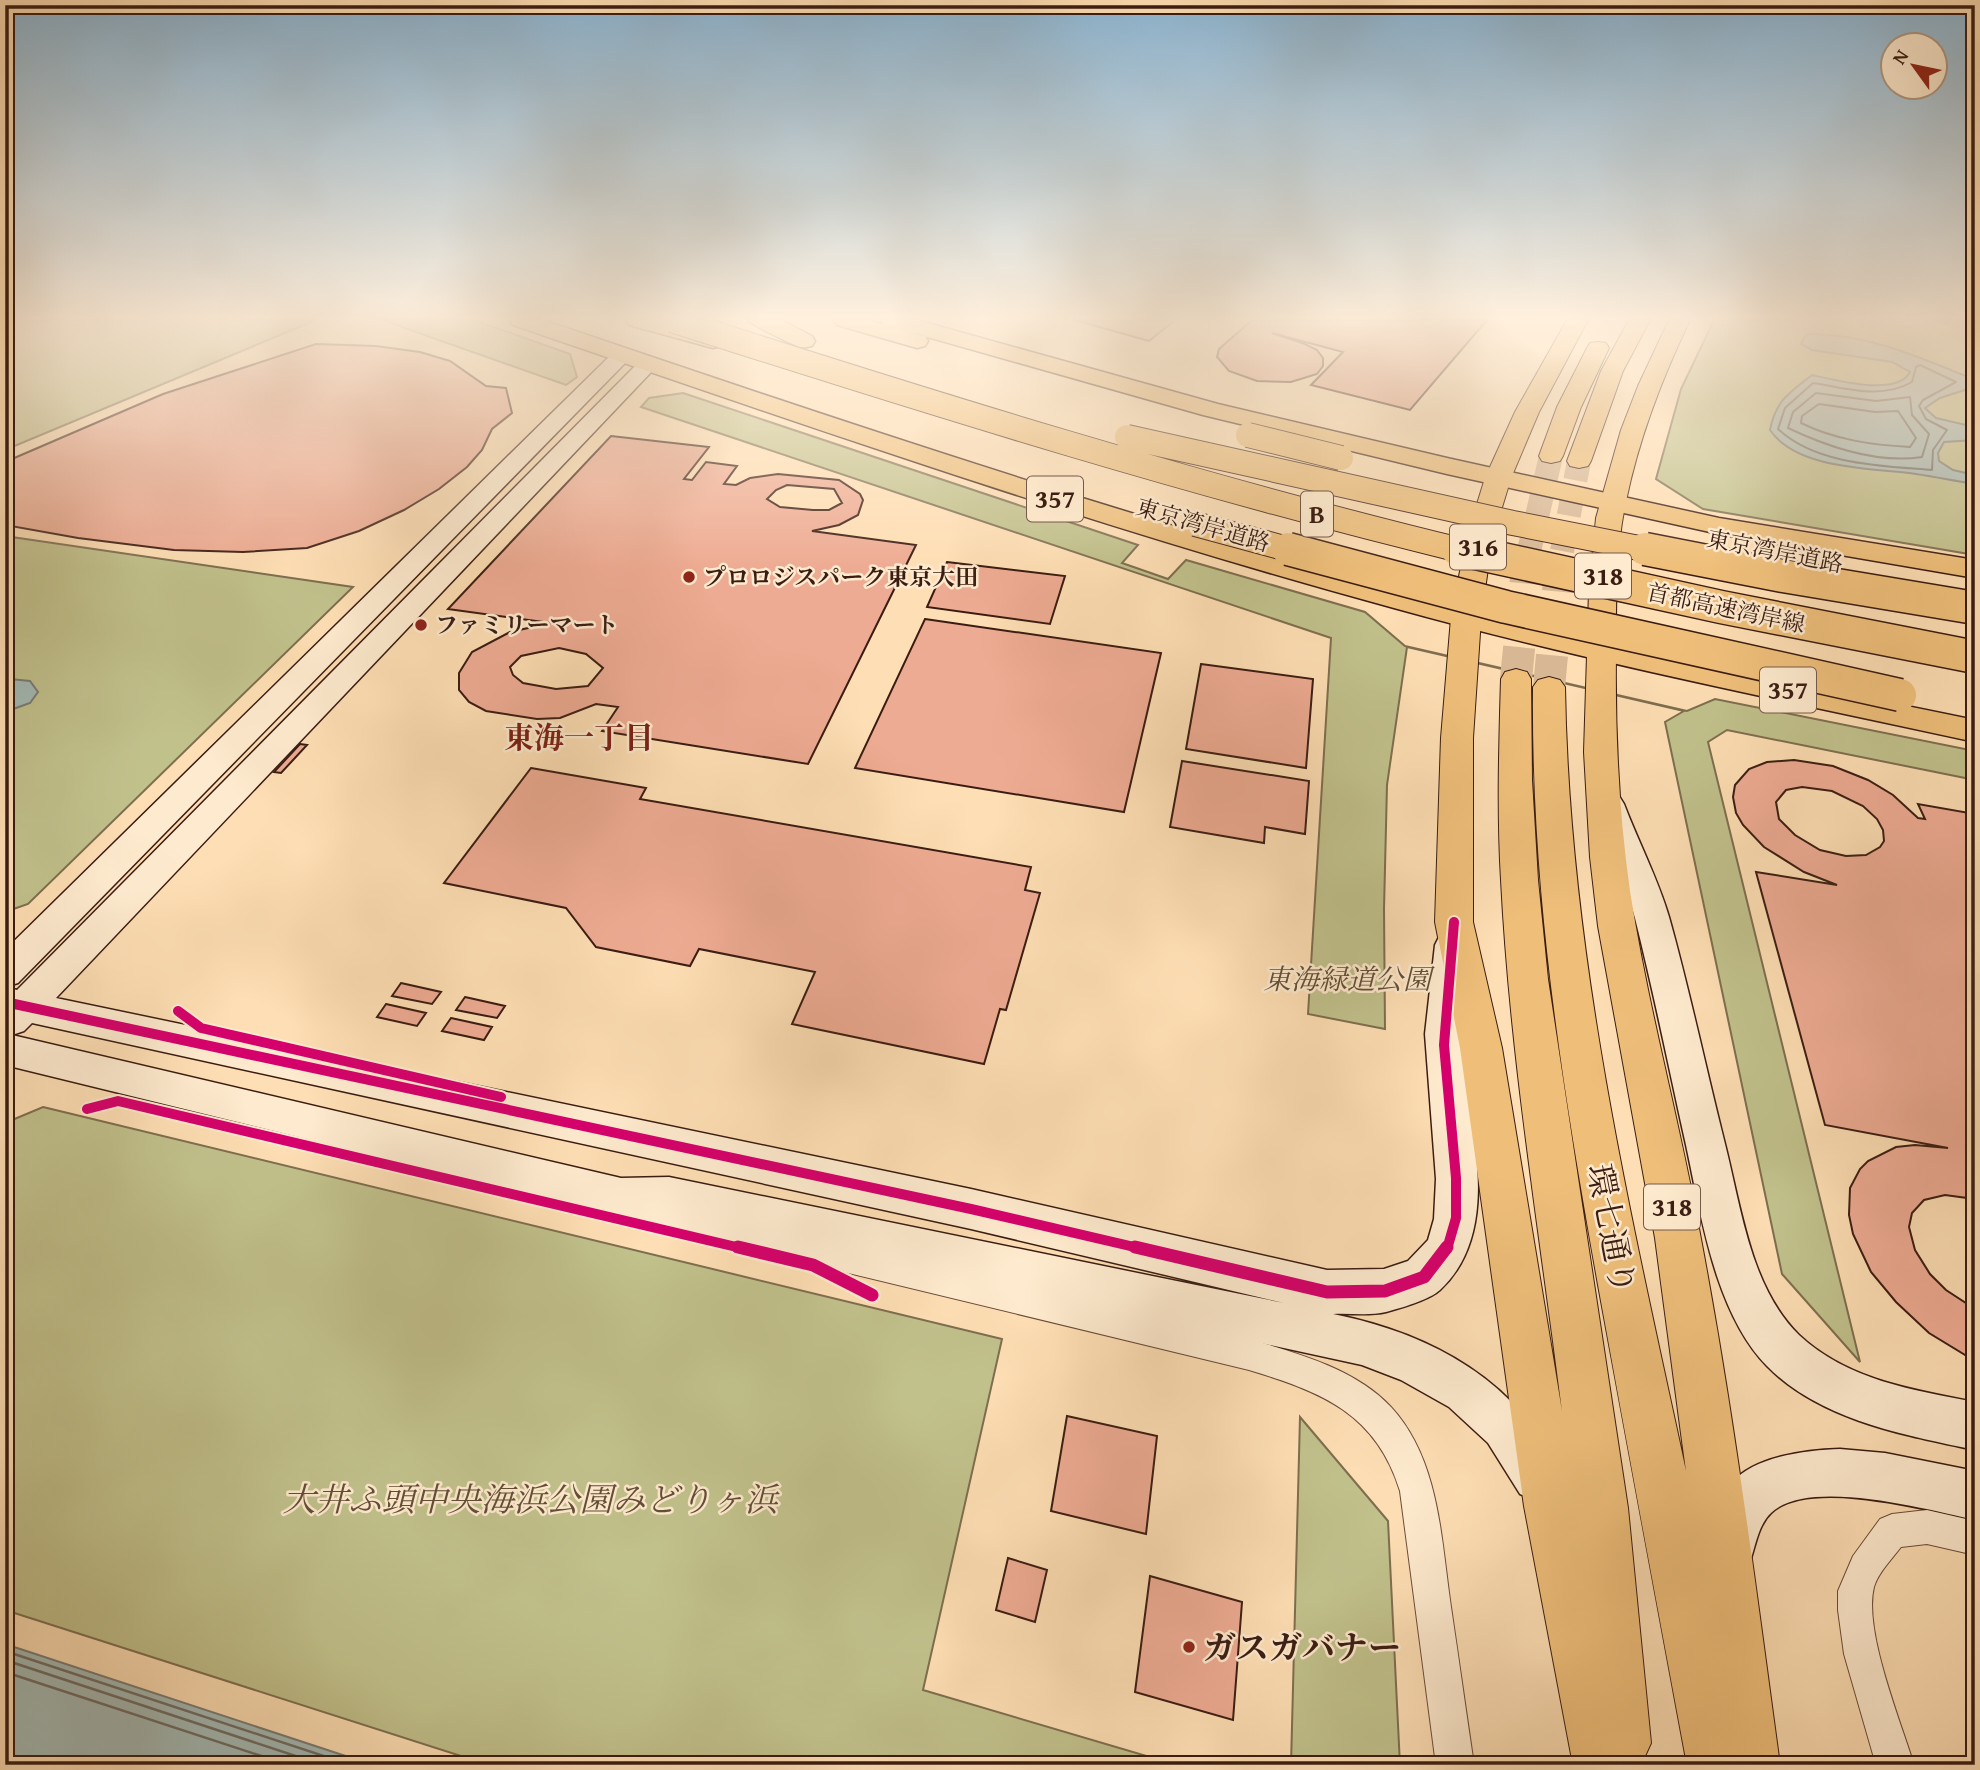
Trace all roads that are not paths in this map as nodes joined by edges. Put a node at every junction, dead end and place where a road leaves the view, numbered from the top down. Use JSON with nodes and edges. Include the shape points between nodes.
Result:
{"nodes":[{"id":1,"x":593,"y":403,"type":"edge"},
{"id":2,"x":593,"y":403,"type":"edge"},
{"id":3,"x":766,"y":403,"type":"edge"},
{"id":4,"x":816,"y":403,"type":"edge"},
{"id":5,"x":955,"y":403,"type":"edge"},
{"id":6,"x":986,"y":403,"type":"edge"},
{"id":7,"x":1130,"y":403,"type":"edge"},
{"id":8,"x":1186,"y":403,"type":"edge"},
{"id":9,"x":1532,"y":403,"type":"edge"},
{"id":10,"x":1572,"y":403,"type":"edge"},
{"id":11,"x":1601,"y":403,"type":"edge"},
{"id":12,"x":1642,"y":403,"type":"edge"},
{"id":13,"x":1117,"y":447,"type":"junction"},
{"id":14,"x":1551,"y":456,"type":"tunnel mouth"},
{"id":15,"x":1580,"y":461,"type":"tunnel mouth"},
{"id":16,"x":1498,"y":478,"type":"junction"},
{"id":17,"x":1612,"y":503,"type":"junction"},
{"id":18,"x":1975,"y":569,"type":"edge"},
{"id":19,"x":1975,"y":586,"type":"edge"},
{"id":20,"x":1975,"y":608,"type":"edge"},
{"id":21,"x":1466,"y":618,"type":"junction"},
{"id":22,"x":1975,"y":630,"type":"edge"},
{"id":23,"x":1601,"y":650,"type":"junction"},
{"id":24,"x":1975,"y":657,"type":"edge"},
{"id":25,"x":1975,"y":677,"type":"edge"},
{"id":26,"x":1975,"y":710,"type":"edge"},
{"id":27,"x":1975,"y":731,"type":"edge"},
{"id":28,"x":1601,"y":785,"type":"junction"},
{"id":29,"x":1454,"y":922,"type":"junction"},
{"id":30,"x":10,"y":1002,"type":"edge"},
{"id":31,"x":5,"y":1049,"type":"edge"},
{"id":32,"x":621,"y":1196,"type":"junction"},
{"id":33,"x":1975,"y":1426,"type":"edge"},
{"id":34,"x":1975,"y":1496,"type":"edge"},
{"id":35,"x":1551,"y":1506,"type":"junction"},
{"id":36,"x":1975,"y":1538,"type":"edge"},
{"id":37,"x":1724,"y":1568,"type":"junction"},
{"id":38,"x":1455,"y":1765,"type":"edge"},
{"id":39,"x":1604,"y":1765,"type":"edge"},
{"id":40,"x":1622,"y":1765,"type":"edge"},
{"id":41,"x":1718,"y":1765,"type":"edge"},
{"id":42,"x":1749,"y":1765,"type":"edge"},
{"id":43,"x":1895,"y":1765,"type":"edge"}],
"edges":[{"from":1,"to":30,"type":"street"},
{"from":2,"to":30,"type":"street"},
{"from":3,"to":21,"type":"highway","number":"357","via":[[1091,511]]},
{"from":4,"to":26,"type":"highway","name":"東京湾岸道路","number":"357","bridge":true,"via":[[1182,520],[1383,576],[1618,634]]},
{"from":5,"to":13,"type":"highway","name":"首都高速湾岸線","number":"B","bridge":true},
{"from":6,"to":13,"type":"highway","name":"首都高速湾岸線","number":"B"},
{"from":7,"to":19,"type":"highway","name":"東京湾岸道路","bridge":true,"via":[[1427,479],[1654,528]]},
{"from":8,"to":16,"type":"highway"},
{"from":9,"to":16,"type":"main road","number":"316"},
{"from":10,"to":14,"type":"main road"},
{"from":11,"to":15,"type":"main road"},
{"from":12,"to":17,"type":"main road"},
{"from":13,"to":20,"type":"highway","number":"B","bridge":true,"via":[[1783,576]]},
{"from":13,"to":22,"type":"highway","name":"首都高速湾岸線","number":"B","bridge":true,"via":[[1727,583]]},
{"from":13,"to":24,"type":"highway","name":"首都高速湾岸線","number":"B","bridge":true,"via":[[1298,510],[1502,560]]},
{"from":13,"to":25,"type":"highway","number":"B","bridge":true,"via":[[1301,520],[1471,566]]},
{"from":16,"to":17,"type":"highway"},
{"from":16,"to":21,"type":"main road","number":"316","via":[[1479,540]]},
{"from":17,"to":18,"type":"highway"},
{"from":17,"to":23,"type":"main road","number":"318","via":[[1603,570]]},
{"from":21,"to":23,"type":"highway","number":"357"},
{"from":21,"to":29,"type":"main road","via":[[1457,737]]},
{"from":23,"to":27,"type":"highway","number":"357"},
{"from":23,"to":28,"type":"main road","number":"318"},
{"from":28,"to":33,"type":"street","via":[[1651,915],[1727,1235],[1739,1276],[1765,1327],[1798,1363],[1855,1396]]},
{"from":28,"to":37,"type":"main road","number":"318","via":[[1616,923],[1685,1280]]},
{"from":29,"to":30,"type":"street","via":[[1444,1044],[1458,1206],[1454,1235],[1443,1261],[1425,1276],[1405,1286],[1356,1294],[1327,1292],[971,1209]]},
{"from":29,"to":35,"type":"main road","via":[[1481,1048]]},
{"from":31,"to":32,"type":"street"},
{"from":32,"to":35,"type":"street","via":[[669,1196],[1362,1342],[1434,1371],[1503,1421],[1526,1452]]},
{"from":32,"to":38,"type":"street","via":[[654,1213],[1004,1294],[1253,1358],[1314,1377],[1358,1401],[1391,1432],[1406,1456],[1418,1491]]},
{"from":34,"to":37,"type":"street","via":[[1870,1473],[1818,1473],[1772,1483],[1751,1498],[1737,1523]]},
{"from":35,"to":39,"type":"main road"},
{"from":36,"to":43,"type":"street","via":[[1927,1527],[1892,1531],[1856,1588],[1856,1629]]},
{"from":37,"to":42,"type":"main road","number":"318"},
{"from":40,"to":41,"type":"main road","name":"環七通り","number":"318","via":[[1598,1477],[1532,1025],[1516,833],[1514,750],[1533,683],[1548,755],[1559,925],[1575,1030]]}]}
